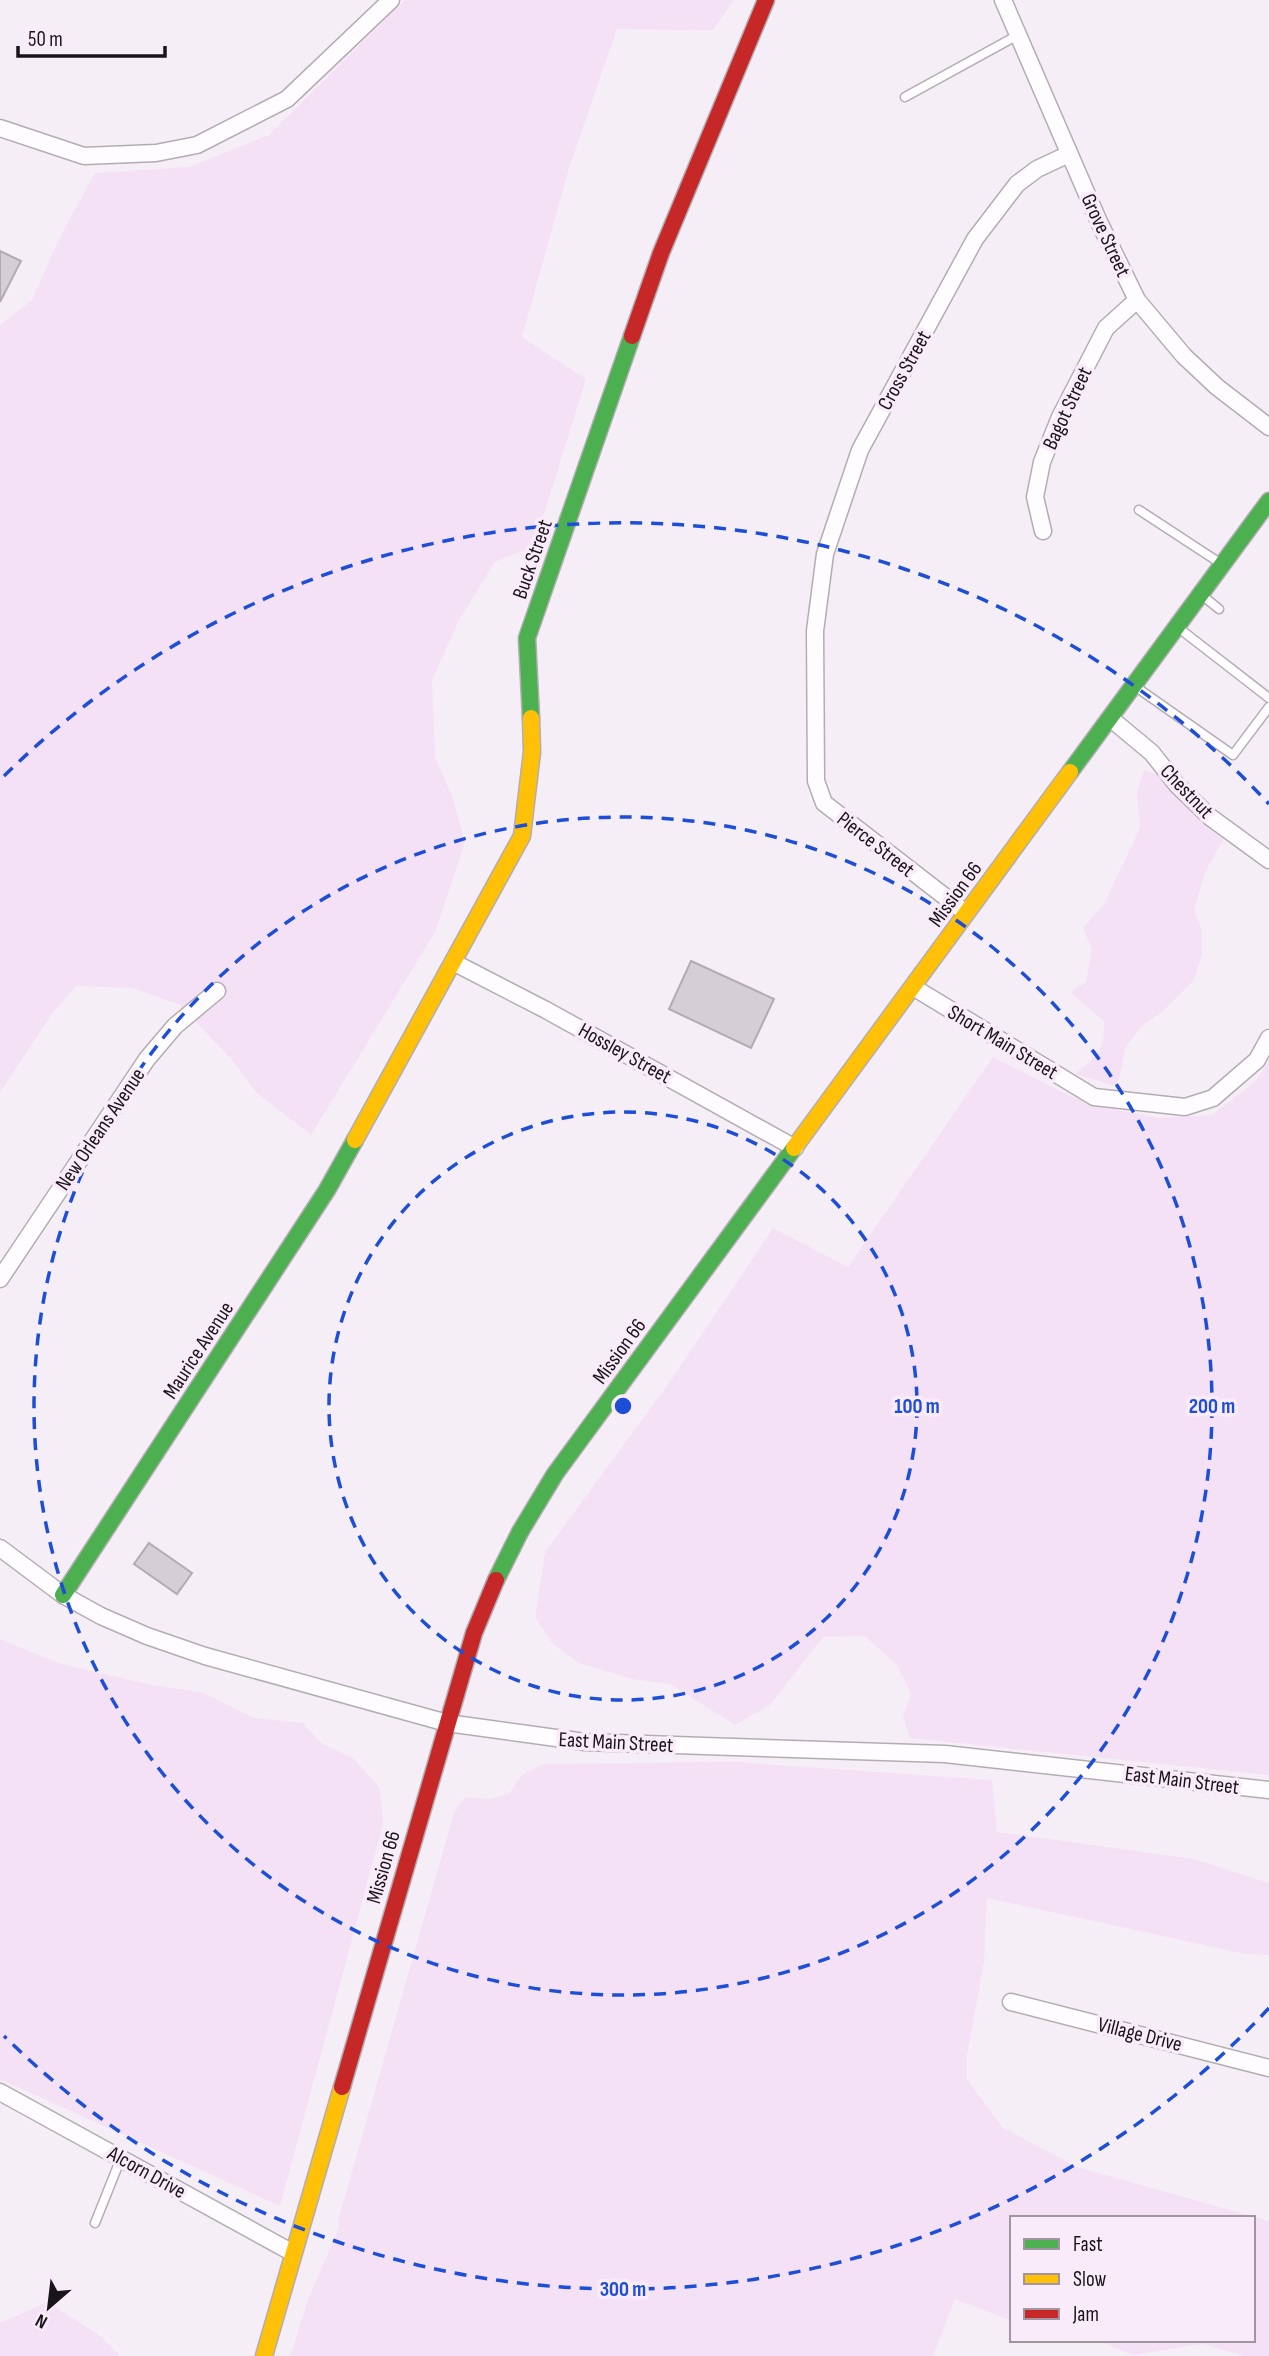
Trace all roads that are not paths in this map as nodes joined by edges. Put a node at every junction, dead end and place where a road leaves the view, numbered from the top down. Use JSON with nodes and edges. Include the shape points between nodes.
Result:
{"nodes":[{"id":1,"x":391,"y":0,"type":"edge"},
{"id":2,"x":766,"y":0,"type":"edge"},
{"id":3,"x":1003,"y":0,"type":"edge"},
{"id":4,"x":1018,"y":35,"type":"junction"},
{"id":5,"x":905,"y":97,"type":"dead end"},
{"id":6,"x":0,"y":128,"type":"edge"},
{"id":7,"x":1069,"y":154,"type":"junction"},
{"id":8,"x":1138,"y":300,"type":"junction"},
{"id":9,"x":1269,"y":427,"type":"edge"},
{"id":10,"x":1267,"y":509,"type":"edge"},
{"id":11,"x":1139,"y":510,"type":"dead end"},
{"id":12,"x":1043,"y":531,"type":"dead end"},
{"id":13,"x":1222,"y":565,"type":"junction"},
{"id":14,"x":1200,"y":594,"type":"junction"},
{"id":15,"x":1219,"y":608,"type":"dead end"},
{"id":16,"x":1176,"y":627,"type":"junction"},
{"id":17,"x":815,"y":631,"type":"joint"},
{"id":18,"x":1134,"y":685,"type":"junction"},
{"id":19,"x":1269,"y":698,"type":"edge"},
{"id":20,"x":1269,"y":707,"type":"edge"},
{"id":21,"x":1110,"y":718,"type":"junction"},
{"id":22,"x":1269,"y":860,"type":"edge"},
{"id":23,"x":966,"y":913,"type":"junction"},
{"id":24,"x":453,"y":962,"type":"junction"},
{"id":25,"x":913,"y":987,"type":"junction"},
{"id":26,"x":216,"y":991,"type":"dead end"},
{"id":27,"x":1269,"y":1038,"type":"edge"},
{"id":28,"x":364,"y":1125,"type":"joint"},
{"id":29,"x":795,"y":1147,"type":"junction"},
{"id":30,"x":0,"y":1279,"type":"edge"},
{"id":31,"x":0,"y":1548,"type":"edge"},
{"id":32,"x":63,"y":1595,"type":"junction"},
{"id":33,"x":447,"y":1723,"type":"junction"},
{"id":34,"x":1269,"y":1790,"type":"edge"},
{"id":35,"x":1011,"y":2002,"type":"dead end"},
{"id":36,"x":1269,"y":2068,"type":"edge"},
{"id":37,"x":0,"y":2092,"type":"edge"},
{"id":38,"x":121,"y":2158,"type":"junction"},
{"id":39,"x":95,"y":2223,"type":"dead end"},
{"id":40,"x":293,"y":2253,"type":"junction"},
{"id":41,"x":264,"y":2356,"type":"edge"}],
"edges":[{"from":1,"to":6,"type":"street","via":[[287,99],[197,145],[156,153],[84,156]]},
{"from":2,"to":24,"type":"street","name":"Buck Street","via":[[661,253],[527,638],[532,752],[522,836]]},
{"from":3,"to":4,"type":"street","name":"Grove Street"},
{"from":4,"to":5,"type":"lane"},
{"from":4,"to":7,"type":"street","name":"Grove Street"},
{"from":7,"to":8,"type":"street","name":"Grove Street"},
{"from":7,"to":17,"type":"street","name":"Cross Street","via":[[1017,184],[975,239],[860,450],[825,554]]},
{"from":8,"to":9,"type":"street","name":"Grove Street","via":[[1184,356]]},
{"from":8,"to":12,"type":"street","name":"Bagot Street","via":[[1107,328],[1046,451],[1035,497]]},
{"from":10,"to":13,"type":"street","name":"Mission 66"},
{"from":11,"to":13,"type":"lane"},
{"from":13,"to":14,"type":"street","name":"Mission 66"},
{"from":14,"to":15,"type":"lane"},
{"from":14,"to":16,"type":"street","name":"Mission 66"},
{"from":16,"to":18,"type":"street","name":"Mission 66"},
{"from":16,"to":19,"type":"lane"},
{"from":17,"to":23,"type":"street","name":"Pierce Street","via":[[816,781],[824,803]]},
{"from":18,"to":20,"type":"lane","via":[[1233,755]]},
{"from":18,"to":21,"type":"street","name":"Mission 66"},
{"from":21,"to":22,"type":"street","name":"Chestnut","via":[[1152,753],[1210,817]]},
{"from":21,"to":23,"type":"street","name":"Mission 66"},
{"from":23,"to":25,"type":"street","name":"Mission 66"},
{"from":24,"to":28,"type":"street","name":"Buck Street"},
{"from":24,"to":29,"type":"street","name":"Hossley Street"},
{"from":25,"to":27,"type":"street","name":"Short Main Street","via":[[1094,1097],[1185,1107],[1213,1097],[1257,1060]]},
{"from":25,"to":29,"type":"street","name":"Mission 66"},
{"from":26,"to":30,"type":"street","name":"New Orleans Avenue","via":[[175,1026],[147,1059]]},
{"from":28,"to":32,"type":"street","name":"Maurice Avenue","via":[[327,1190]]},
{"from":29,"to":33,"type":"street","name":"Mission 66","via":[[535,1506],[495,1580]]},
{"from":31,"to":32,"type":"street","name":"East Main Street"},
{"from":32,"to":33,"type":"street","name":"East Main Street","via":[[101,1616],[194,1653]]},
{"from":33,"to":34,"type":"street","name":"East Main Street","via":[[585,1742],[945,1754]]},
{"from":33,"to":40,"type":"street","name":"Mission 66"},
{"from":35,"to":36,"type":"street","name":"Village Drive"},
{"from":37,"to":38,"type":"street","name":"Alcorn Drive"},
{"from":38,"to":39,"type":"lane"},
{"from":38,"to":40,"type":"street","name":"Alcorn Drive"},
{"from":40,"to":41,"type":"street","name":"Mission 66"}]}
